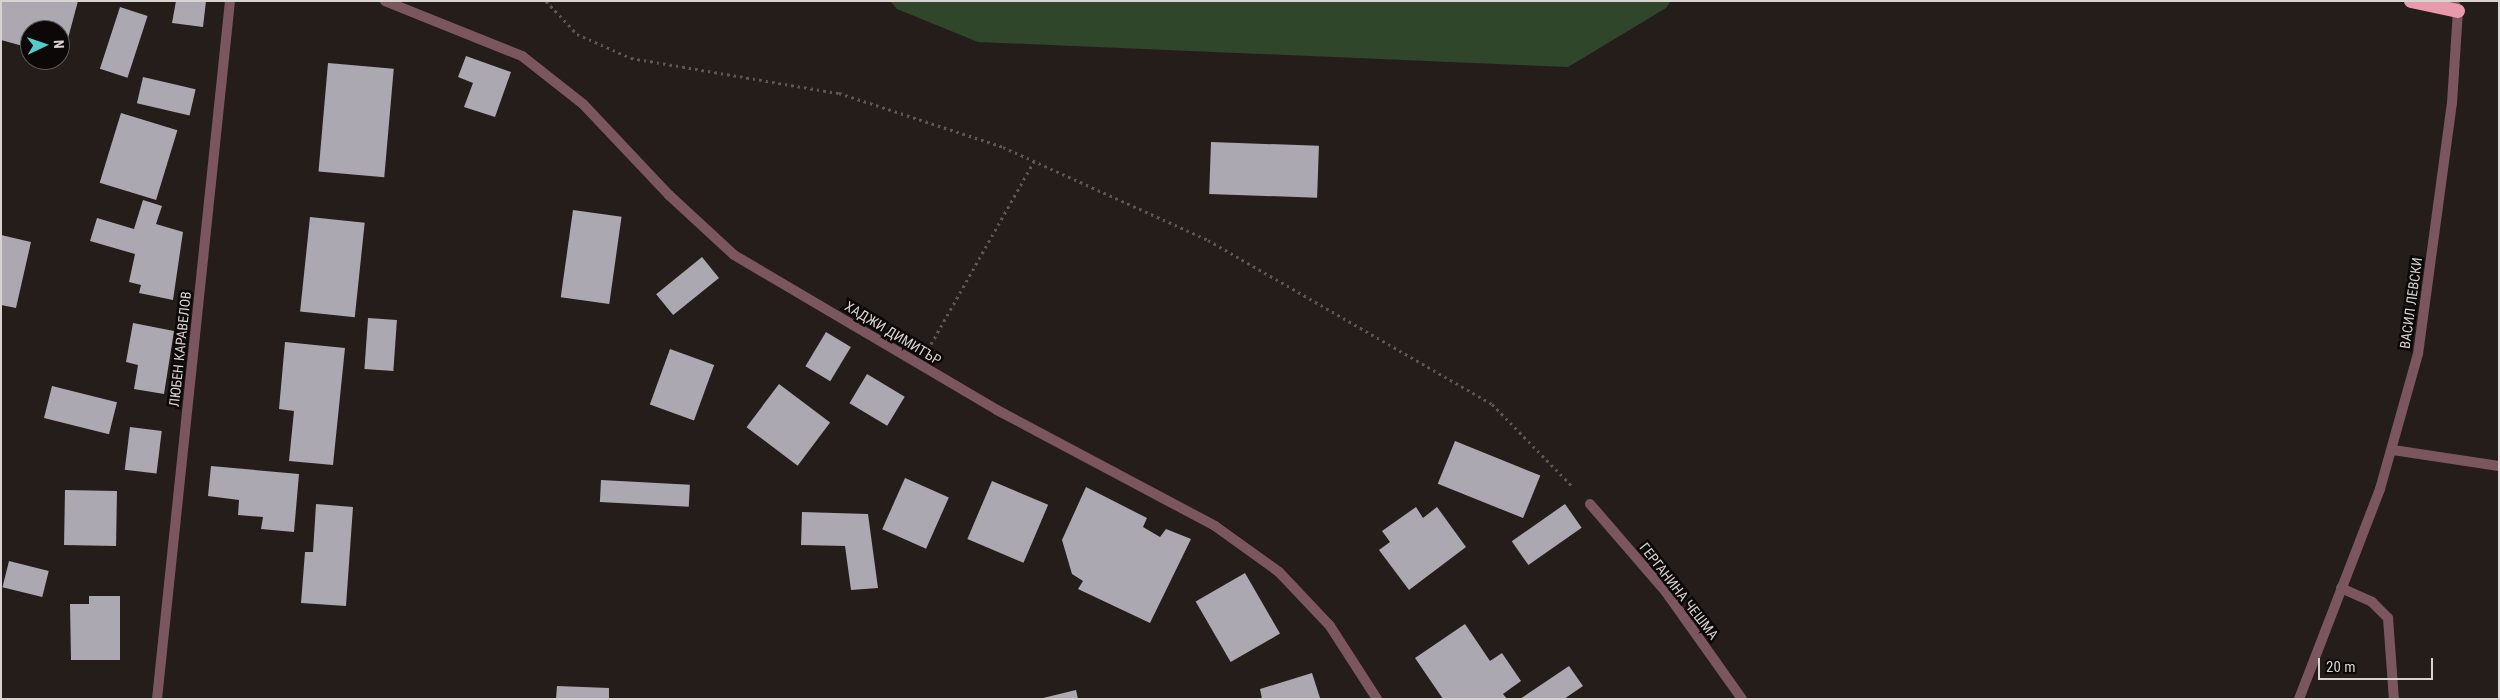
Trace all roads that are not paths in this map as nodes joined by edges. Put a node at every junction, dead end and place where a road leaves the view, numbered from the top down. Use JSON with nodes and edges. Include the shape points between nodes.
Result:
{"nodes":[{"id":1,"x":230,"y":1,"type":"edge"},
{"id":2,"x":385,"y":1,"type":"edge"},
{"id":3,"x":2411,"y":1,"type":"edge"},
{"id":4,"x":2459,"y":4,"type":"edge"},
{"id":5,"x":2393,"y":450,"type":"junction"},
{"id":6,"x":2499,"y":466,"type":"edge"},
{"id":7,"x":1590,"y":504,"type":"road end"},
{"id":8,"x":2341,"y":588,"type":"junction"},
{"id":9,"x":157,"y":699,"type":"edge"},
{"id":10,"x":1378,"y":699,"type":"edge"},
{"id":11,"x":1742,"y":699,"type":"edge"},
{"id":12,"x":2299,"y":699,"type":"edge"},
{"id":13,"x":2394,"y":699,"type":"edge"}],
"edges":[{"from":1,"to":9,"type":"street","name":"ЛЮБЕН КАРАВЕЛОВ"},
{"from":2,"to":10,"type":"street","name":"ХАДЖИ ДИМИТЪР","via":[[522,56],[584,104],[669,195],[734,255],[998,410],[1215,526],[1279,572],[1330,626]]},
{"from":3,"to":4,"type":"highway"},
{"from":4,"to":5,"type":"street","name":"ВАСИЛ ЛЕВСКИ","via":[[2451,112],[2418,354]]},
{"from":5,"to":6,"type":"street"},
{"from":5,"to":8,"type":"street","name":"ВАСИЛ ЛЕВСКИ"},
{"from":7,"to":11,"type":"street","name":"ГЕРГАНИНА ЧЕШМА","via":[[1666,592]]},
{"from":8,"to":12,"type":"street","name":"ВАСИЛ ЛЕВСКИ"},
{"from":8,"to":13,"type":"street","via":[[2372,602],[2388,618]]}]}
